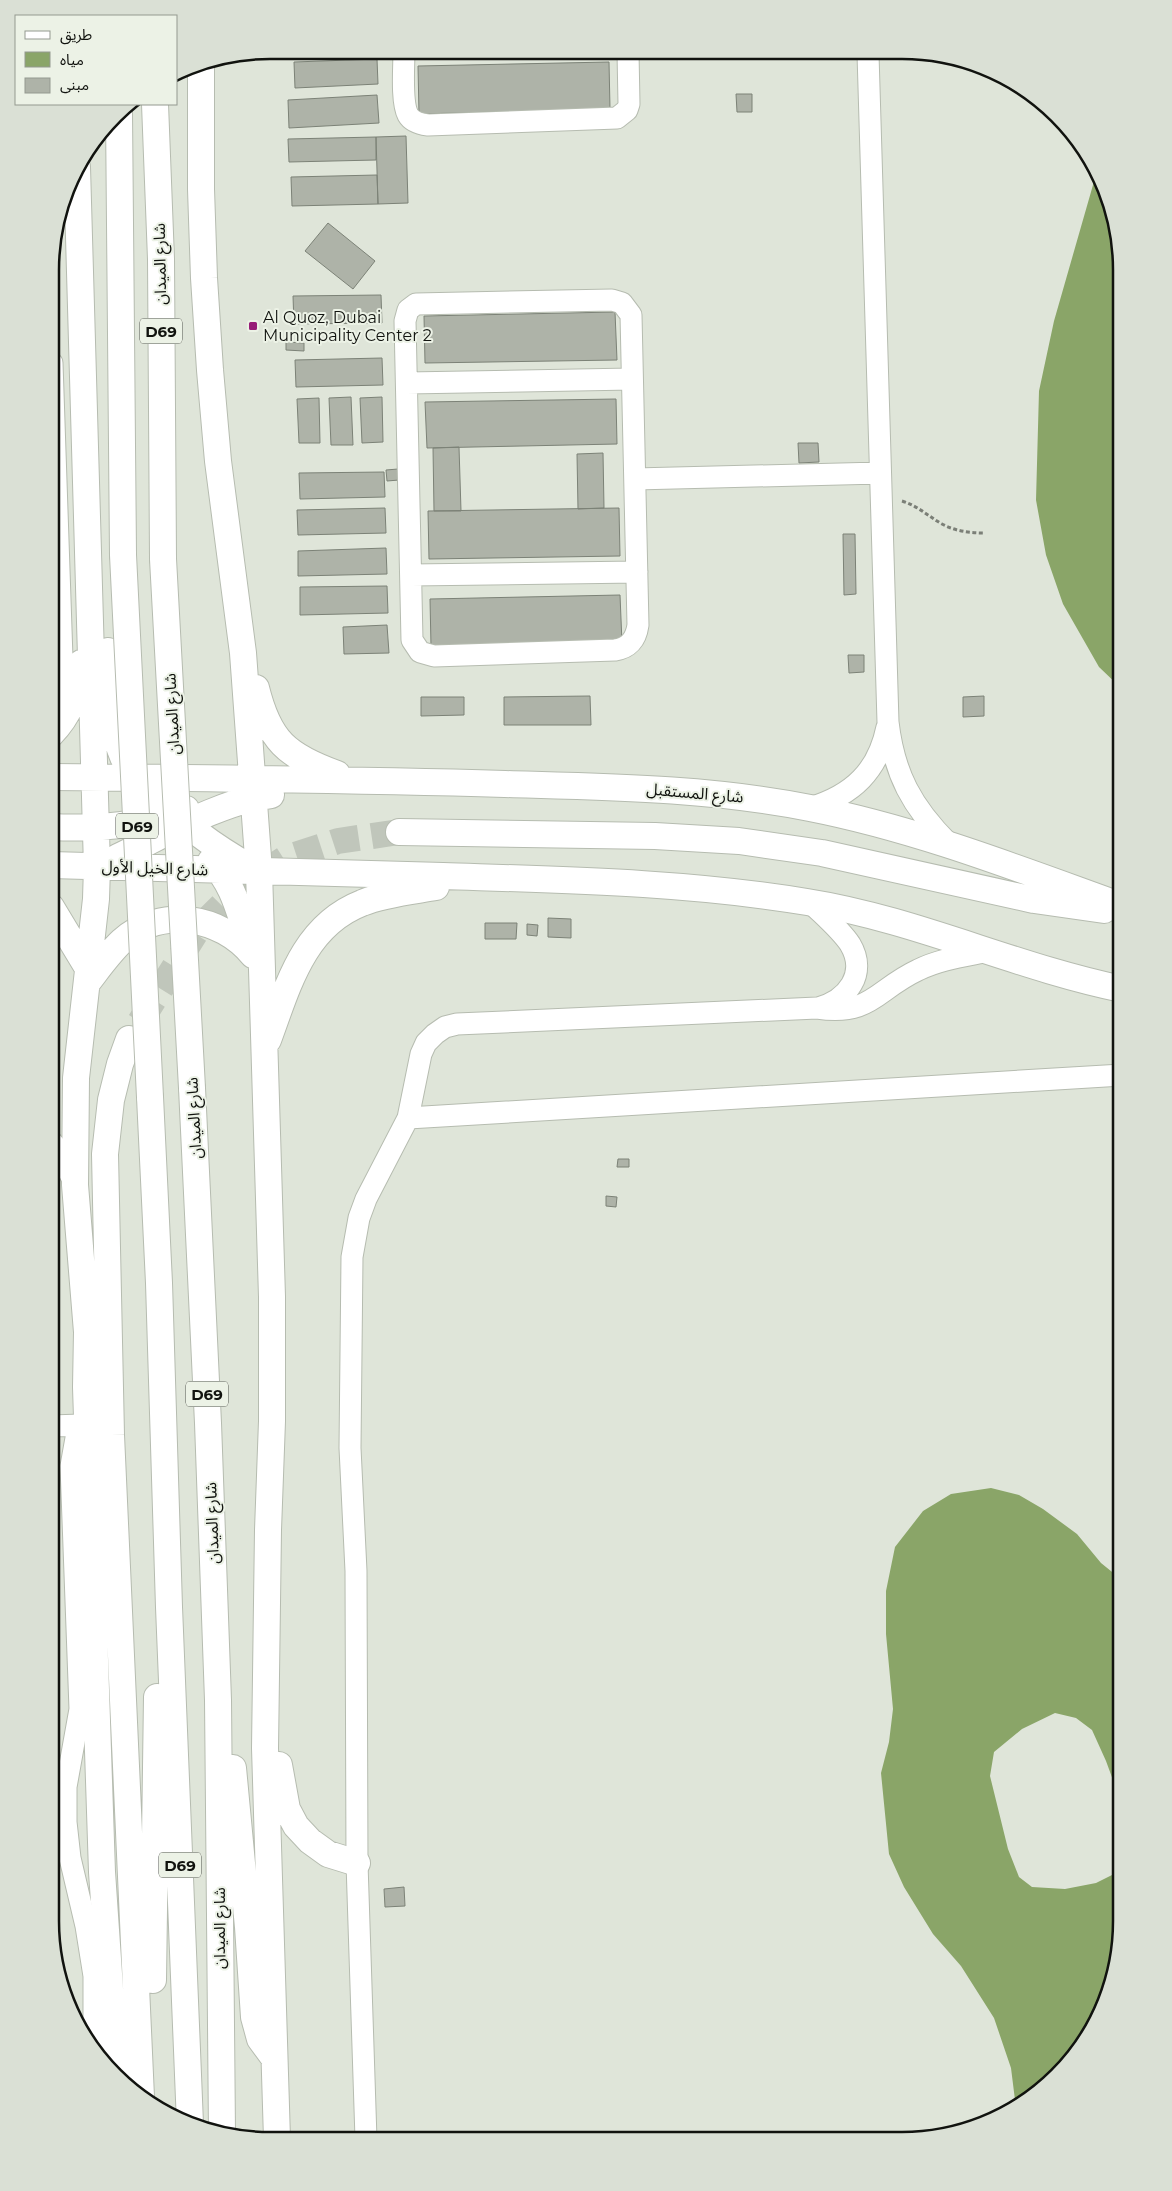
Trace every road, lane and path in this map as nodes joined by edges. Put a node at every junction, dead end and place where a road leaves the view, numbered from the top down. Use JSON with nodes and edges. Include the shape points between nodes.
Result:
{"nodes":[{"id":1,"x":404,"y":59,"type":"edge"},
{"id":2,"x":628,"y":59,"type":"edge"},
{"id":3,"x":868,"y":59,"type":"edge"},
{"id":4,"x":201,"y":70,"type":"edge"},
{"id":5,"x":155,"y":105,"type":"edge"},
{"id":6,"x":118,"y":124,"type":"edge"},
{"id":7,"x":75,"y":188,"type":"edge"},
{"id":8,"x":632,"y":379,"type":"junction"},
{"id":9,"x":406,"y":383,"type":"junction"},
{"id":10,"x":880,"y":472,"type":"junction"},
{"id":11,"x":635,"y":479,"type":"junction"},
{"id":12,"x":881,"y":501,"type":"junction"},
{"id":13,"x":984,"y":533,"type":"dead end"},
{"id":14,"x":637,"y":572,"type":"junction"},
{"id":15,"x":411,"y":575,"type":"junction"},
{"id":16,"x":89,"y":588,"type":"junction"},
{"id":17,"x":59,"y":591,"type":"edge"},
{"id":18,"x":243,"y":653,"type":"junction"},
{"id":19,"x":59,"y":675,"type":"edge"},
{"id":20,"x":888,"y":722,"type":"junction"},
{"id":21,"x":59,"y":724,"type":"edge"},
{"id":22,"x":59,"y":778,"type":"edge"},
{"id":23,"x":94,"y":778,"type":"junction"},
{"id":24,"x":138,"y":778,"type":"junction"},
{"id":25,"x":352,"y":779,"type":"junction"},
{"id":26,"x":253,"y":787,"type":"junction"},
{"id":27,"x":810,"y":808,"type":"junction"},
{"id":28,"x":175,"y":821,"type":"junction"},
{"id":29,"x":59,"y":827,"type":"edge"},
{"id":30,"x":96,"y":827,"type":"junction"},
{"id":31,"x":399,"y":832,"type":"tunnel mouth"},
{"id":32,"x":949,"y":844,"type":"junction"},
{"id":33,"x":59,"y":865,"type":"edge"},
{"id":34,"x":97,"y":866,"type":"junction"},
{"id":35,"x":220,"y":870,"type":"junction"},
{"id":36,"x":258,"y":871,"type":"junction"},
{"id":37,"x":479,"y":878,"type":"junction"},
{"id":38,"x":810,"y":902,"type":"junction"},
{"id":39,"x":1113,"y":903,"type":"edge"},
{"id":40,"x":1113,"y":909,"type":"edge"},
{"id":41,"x":59,"y":922,"type":"edge"},
{"id":42,"x":989,"y":951,"type":"junction"},
{"id":43,"x":261,"y":965,"type":"junction"},
{"id":44,"x":88,"y":976,"type":"junction"},
{"id":45,"x":1113,"y":986,"type":"edge"},
{"id":46,"x":818,"y":1008,"type":"junction"},
{"id":47,"x":129,"y":1039,"type":"tunnel mouth"},
{"id":48,"x":263,"y":1053,"type":"junction"},
{"id":49,"x":1113,"y":1076,"type":"edge"},
{"id":50,"x":408,"y":1118,"type":"junction"},
{"id":51,"x":59,"y":1152,"type":"edge"},
{"id":52,"x":75,"y":1185,"type":"junction"},
{"id":53,"x":84,"y":1419,"type":"junction"},
{"id":54,"x":59,"y":1424,"type":"edge"},
{"id":55,"x":169,"y":1607,"type":"junction"},
{"id":56,"x":218,"y":1700,"type":"junction"},
{"id":57,"x":265,"y":1748,"type":"junction"},
{"id":58,"x":59,"y":1818,"type":"edge"},
{"id":59,"x":59,"y":1825,"type":"edge"},
{"id":60,"x":357,"y":1863,"type":"junction"},
{"id":61,"x":94,"y":2039,"type":"edge"},
{"id":62,"x":140,"y":2039,"type":"junction"},
{"id":63,"x":275,"y":2060,"type":"junction"},
{"id":64,"x":115,"y":2064,"type":"edge"},
{"id":65,"x":141,"y":2089,"type":"edge"},
{"id":66,"x":190,"y":2116,"type":"edge"},
{"id":67,"x":222,"y":2126,"type":"edge"},
{"id":68,"x":277,"y":2132,"type":"edge"},
{"id":69,"x":366,"y":2132,"type":"edge"}],
"edges":[{"from":1,"to":2,"type":"street","via":[[406,110],[412,120],[428,124],[617,118],[629,104]]},
{"from":3,"to":10,"type":"street"},
{"from":4,"to":18,"type":"main road","via":[[201,199],[209,352],[218,461]]},
{"from":5,"to":56,"type":"main road","name":"شارع الميدان","number":"D69","bridge":true,"via":[[161,259],[163,559],[208,1413]]},
{"from":6,"to":55,"type":"main road","number":"D69","bridge":true,"via":[[123,555],[160,1292]]},
{"from":7,"to":16,"type":"main road"},
{"from":8,"to":9,"type":"street"},
{"from":8,"to":9,"type":"street","via":[[629,310],[618,301],[603,300],[416,304],[406,315]]},
{"from":8,"to":11,"type":"street"},
{"from":9,"to":15,"type":"street"},
{"from":10,"to":11,"type":"street"},
{"from":10,"to":12,"type":"street"},
{"from":11,"to":14,"type":"street"},
{"from":12,"to":13,"type":"path","via":[[902,500],[943,525]]},
{"from":12,"to":20,"type":"street"},
{"from":14,"to":15,"type":"street"},
{"from":14,"to":15,"type":"street","via":[[638,632],[621,649],[434,656],[420,652],[412,640]]},
{"from":16,"to":21,"type":"main road","via":[[82,607],[82,660],[76,693]]},
{"from":16,"to":23,"type":"main road"},
{"from":16,"to":24,"type":"main road","via":[[97,596],[105,617],[116,736],[124,759]]},
{"from":17,"to":19,"type":"street","via":[[62,658]]},
{"from":18,"to":25,"type":"main road","via":[[264,718],[286,748],[302,760]]},
{"from":18,"to":26,"type":"main road"},
{"from":20,"to":27,"type":"street","via":[[876,760],[865,776],[831,802]]},
{"from":20,"to":32,"type":"street","via":[[896,764],[904,785],[931,826]]},
{"from":22,"to":23,"type":"main road"},
{"from":23,"to":24,"type":"main road"},
{"from":23,"to":28,"type":"main road"},
{"from":23,"to":30,"type":"main road"},
{"from":24,"to":26,"type":"main road"},
{"from":24,"to":28,"type":"main road"},
{"from":25,"to":26,"type":"main road","name":"شارع المستقبل"},
{"from":25,"to":27,"type":"main road","name":"شارع المستقبل","via":[[657,789],[730,795]]},
{"from":26,"to":28,"type":"main road","via":[[214,798]]},
{"from":26,"to":36,"type":"main road"},
{"from":27,"to":32,"type":"main road","name":"شارع المستقبل"},
{"from":28,"to":30,"type":"main road"},
{"from":28,"to":34,"type":"main road"},
{"from":28,"to":35,"type":"main road"},
{"from":28,"to":36,"type":"main road"},
{"from":29,"to":30,"type":"main road"},
{"from":30,"to":34,"type":"main road"},
{"from":31,"to":40,"type":"main road","via":[[655,836],[739,841],[855,859],[1059,905]]},
{"from":32,"to":39,"type":"main road","name":"شارع المستقبل"},
{"from":33,"to":34,"type":"main road","name":"شارع الخيل الأول"},
{"from":34,"to":35,"type":"main road","name":"شارع الخيل الأول"},
{"from":34,"to":44,"type":"main road"},
{"from":35,"to":36,"type":"main road","name":"شارع الخيل الأول"},
{"from":35,"to":43,"type":"main road","via":[[237,902],[246,934]]},
{"from":36,"to":37,"type":"main road"},
{"from":36,"to":43,"type":"main road"},
{"from":37,"to":38,"type":"main road","via":[[667,885]]},
{"from":37,"to":48,"type":"main road","via":[[362,903],[338,915],[318,933],[296,965]]},
{"from":38,"to":42,"type":"main road","via":[[871,915]]},
{"from":38,"to":46,"type":"street","via":[[849,943],[856,962],[851,987],[831,1005]]},
{"from":41,"to":44,"type":"main road"},
{"from":42,"to":45,"type":"main road"},
{"from":42,"to":46,"type":"street","via":[[953,958],[918,970],[862,1006],[848,1010]]},
{"from":43,"to":44,"type":"main road","via":[[237,938],[222,929],[206,922],[171,919],[145,926],[123,940]]},
{"from":43,"to":48,"type":"main road"},
{"from":44,"to":52,"type":"main road","via":[[76,1078]]},
{"from":46,"to":50,"type":"street","via":[[457,1024],[440,1031],[426,1043]]},
{"from":47,"to":62,"type":"main road","via":[[111,1100],[105,1154],[111,1435]]},
{"from":48,"to":57,"type":"main road","via":[[272,1297]]},
{"from":49,"to":50,"type":"street"},
{"from":50,"to":60,"type":"street","via":[[366,1199],[352,1257],[350,1448],[356,1571]]},
{"from":51,"to":52,"type":"street"},
{"from":52,"to":53,"type":"main road","via":[[87,1332]]},
{"from":53,"to":54,"type":"street"},
{"from":53,"to":58,"type":"street","via":[[70,1466],[80,1709]]},
{"from":53,"to":64,"type":"main road","via":[[102,1872]]},
{"from":55,"to":62,"type":"main road","via":[[160,1620],[157,1640],[153,2014],[149,2028]]},
{"from":55,"to":66,"type":"main road","number":"D69"},
{"from":56,"to":63,"type":"main road","via":[[229,1723],[254,2017],[260,2039]]},
{"from":56,"to":67,"type":"main road","name":"شارع الميدان","number":"D69"},
{"from":57,"to":60,"type":"main road","via":[[277,1762],[287,1809],[296,1826],[328,1854]]},
{"from":57,"to":63,"type":"main road"},
{"from":59,"to":61,"type":"street","via":[[70,1858],[93,1968]]},
{"from":60,"to":69,"type":"street"},
{"from":62,"to":65,"type":"main road"},
{"from":63,"to":68,"type":"main road"}]}
